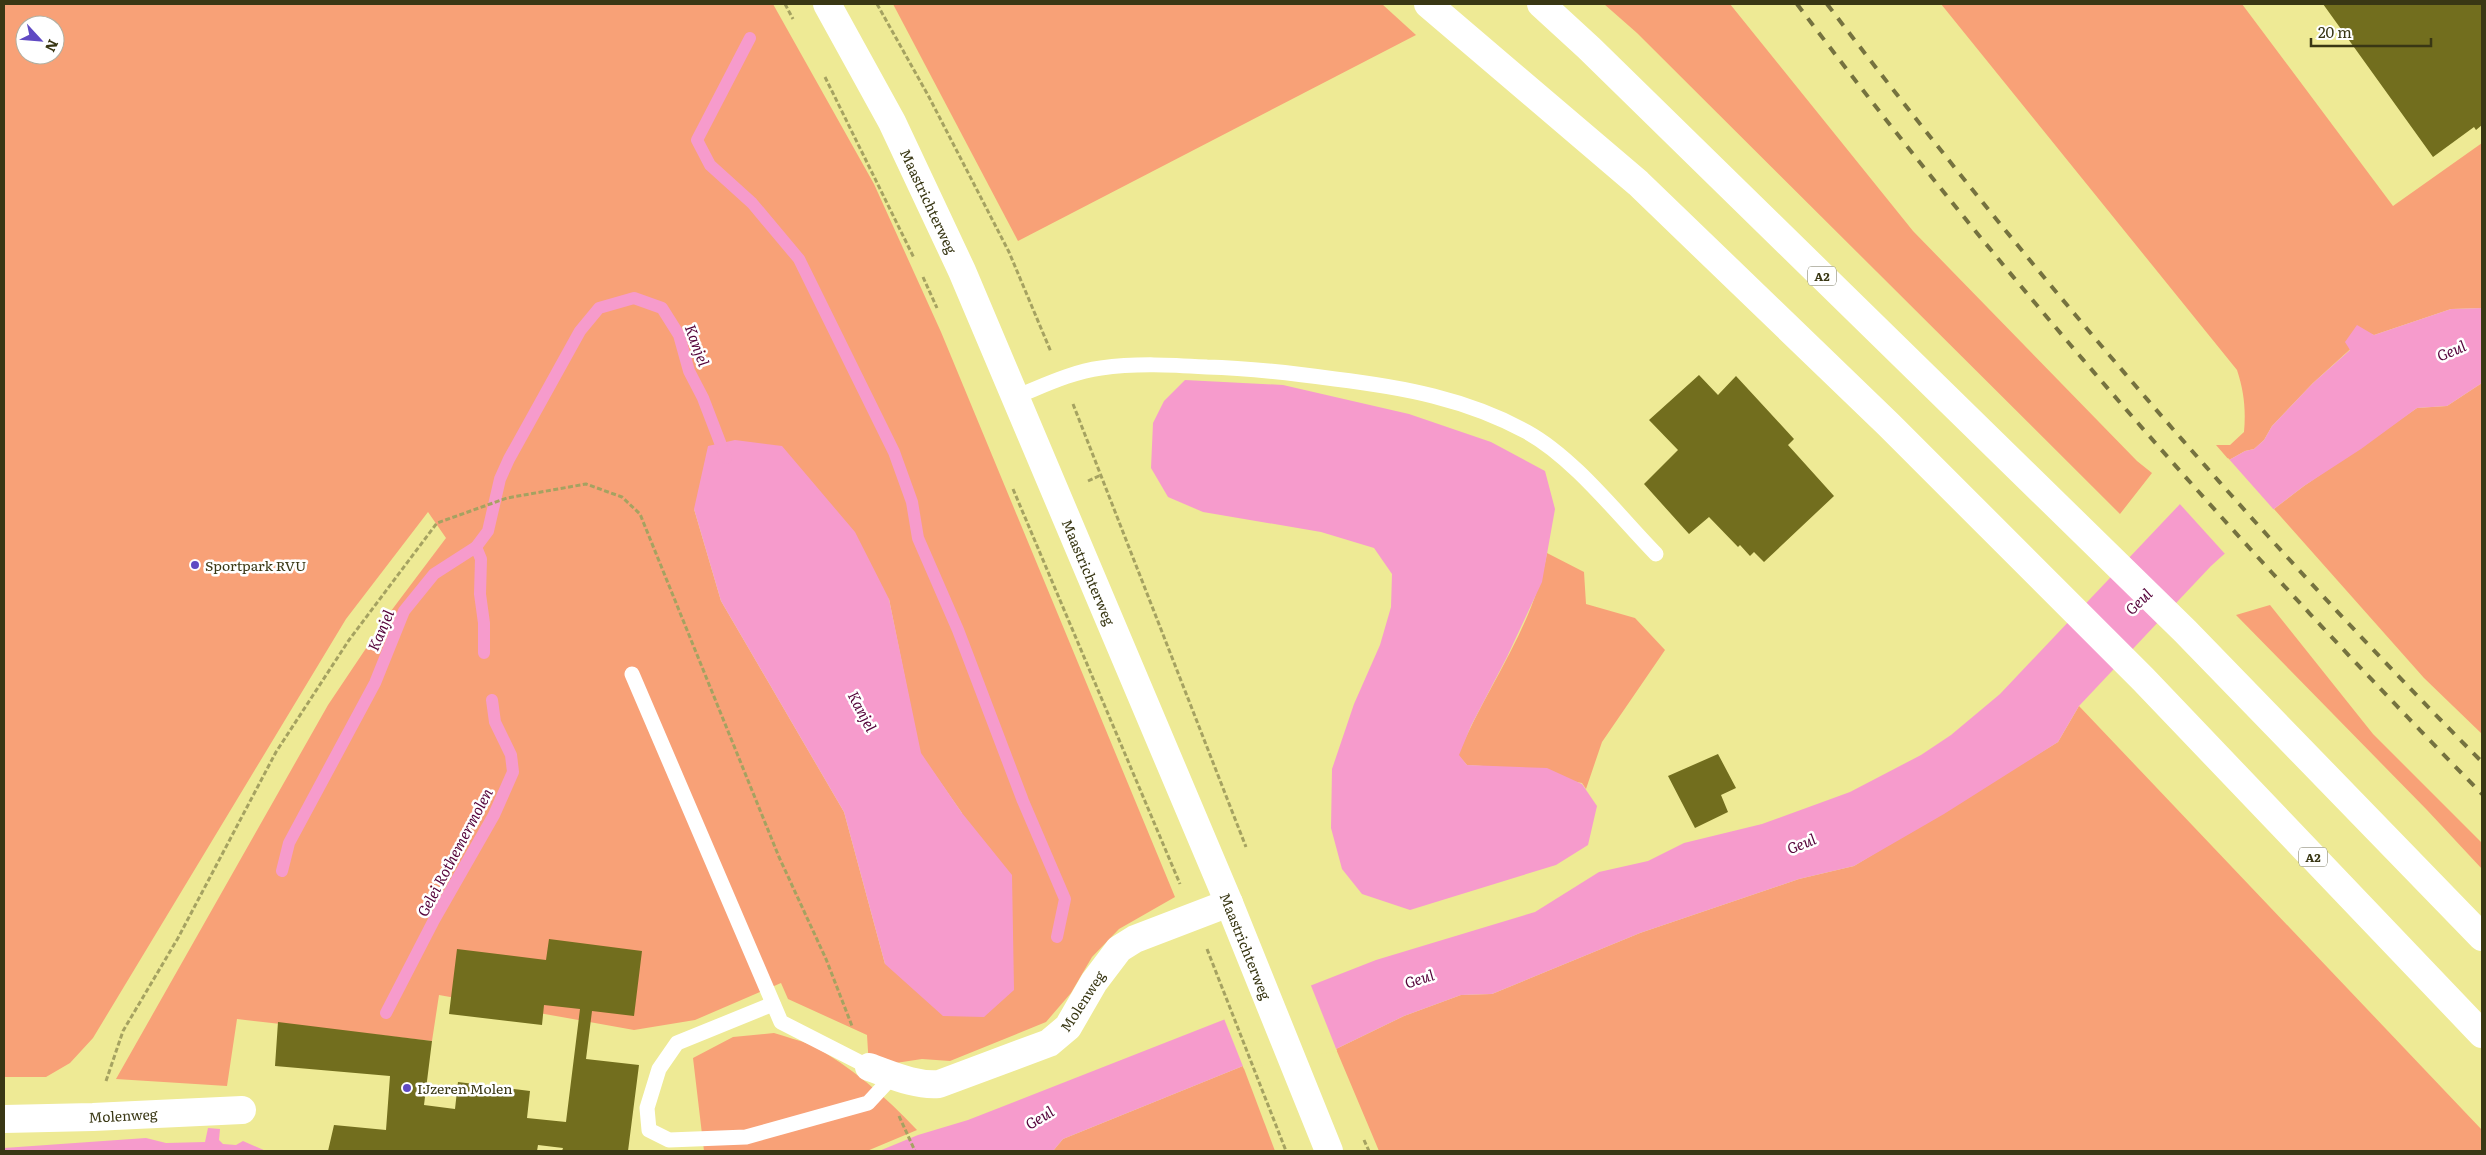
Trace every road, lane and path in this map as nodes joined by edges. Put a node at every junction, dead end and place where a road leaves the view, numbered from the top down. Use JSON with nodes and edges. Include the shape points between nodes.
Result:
{"nodes":[{"id":1,"x":785,"y":4,"type":"edge"},
{"id":2,"x":827,"y":4,"type":"edge"},
{"id":3,"x":877,"y":4,"type":"edge"},
{"id":4,"x":1428,"y":4,"type":"edge"},
{"id":5,"x":1541,"y":4,"type":"edge"},
{"id":6,"x":794,"y":21,"type":"dead end"},
{"id":7,"x":822,"y":73,"type":"dead end"},
{"id":8,"x":916,"y":262,"type":"dead end"},
{"id":9,"x":920,"y":270,"type":"dead end"},
{"id":10,"x":939,"y":313,"type":"dead end"},
{"id":11,"x":1062,"y":378,"type":"junction"},
{"id":12,"x":1016,"y":397,"type":"junction"},
{"id":13,"x":1010,"y":481,"type":"dead end"},
{"id":14,"x":1656,"y":554,"type":"dead end"},
{"id":15,"x":632,"y":674,"type":"dead end"},
{"id":16,"x":1248,"y":853,"type":"dead end"},
{"id":17,"x":1229,"y":902,"type":"junction"},
{"id":18,"x":1194,"y":915,"type":"junction"},
{"id":19,"x":2482,"y":937,"type":"edge"},
{"id":20,"x":773,"y":1004,"type":"junction"},
{"id":21,"x":2482,"y":1034,"type":"edge"},
{"id":22,"x":881,"y":1072,"type":"junction"},
{"id":23,"x":242,"y":1110,"type":"dead end"},
{"id":24,"x":93,"y":1117,"type":"junction"},
{"id":25,"x":4,"y":1118,"type":"edge"},
{"id":26,"x":904,"y":1123,"type":"dead end"},
{"id":27,"x":915,"y":1151,"type":"edge"},
{"id":28,"x":1286,"y":1151,"type":"edge"},
{"id":29,"x":1329,"y":1151,"type":"edge"}],
"edges":[{"from":1,"to":6,"type":"path"},
{"from":2,"to":12,"type":"main road","name":"Maastrichterweg","via":[[892,122],[962,271]]},
{"from":3,"to":11,"type":"path","via":[[1009,252]]},
{"from":4,"to":21,"type":"main road","number":"A2","via":[[1638,183],[1889,425],[2143,679]]},
{"from":5,"to":19,"type":"main road","number":"A2","via":[[2185,631]]},
{"from":7,"to":8,"type":"path"},
{"from":9,"to":10,"type":"path"},
{"from":11,"to":12,"type":"lane"},
{"from":11,"to":14,"type":"lane","via":[[1101,368],[1159,365],[1260,368],[1393,386],[1432,395],[1473,408],[1528,433],[1566,460]]},
{"from":11,"to":16,"type":"path"},
{"from":12,"to":17,"type":"main road","name":"Maastrichterweg"},
{"from":13,"to":18,"type":"path"},
{"from":15,"to":20,"type":"lane"},
{"from":17,"to":18,"type":"main road","name":"Molenweg"},
{"from":17,"to":29,"type":"main road","name":"Maastrichterweg"},
{"from":18,"to":22,"type":"main road","name":"Molenweg","via":[[1135,939],[1119,949],[1094,982],[1068,1027],[1048,1043],[939,1084],[926,1085]]},
{"from":18,"to":28,"type":"path"},
{"from":20,"to":22,"type":"lane","via":[[781,1022]]},
{"from":20,"to":22,"type":"lane","via":[[677,1043],[659,1070],[647,1108],[649,1130],[669,1140],[746,1137],[868,1103]]},
{"from":22,"to":24,"type":"path","via":[[779,857],[640,514],[622,497],[586,484],[507,498],[437,523],[349,640],[276,752],[178,938],[123,1031]]},
{"from":23,"to":24,"type":"main road","name":"Molenweg"},
{"from":24,"to":25,"type":"main road","name":"Molenweg"},
{"from":26,"to":27,"type":"path"}]}
